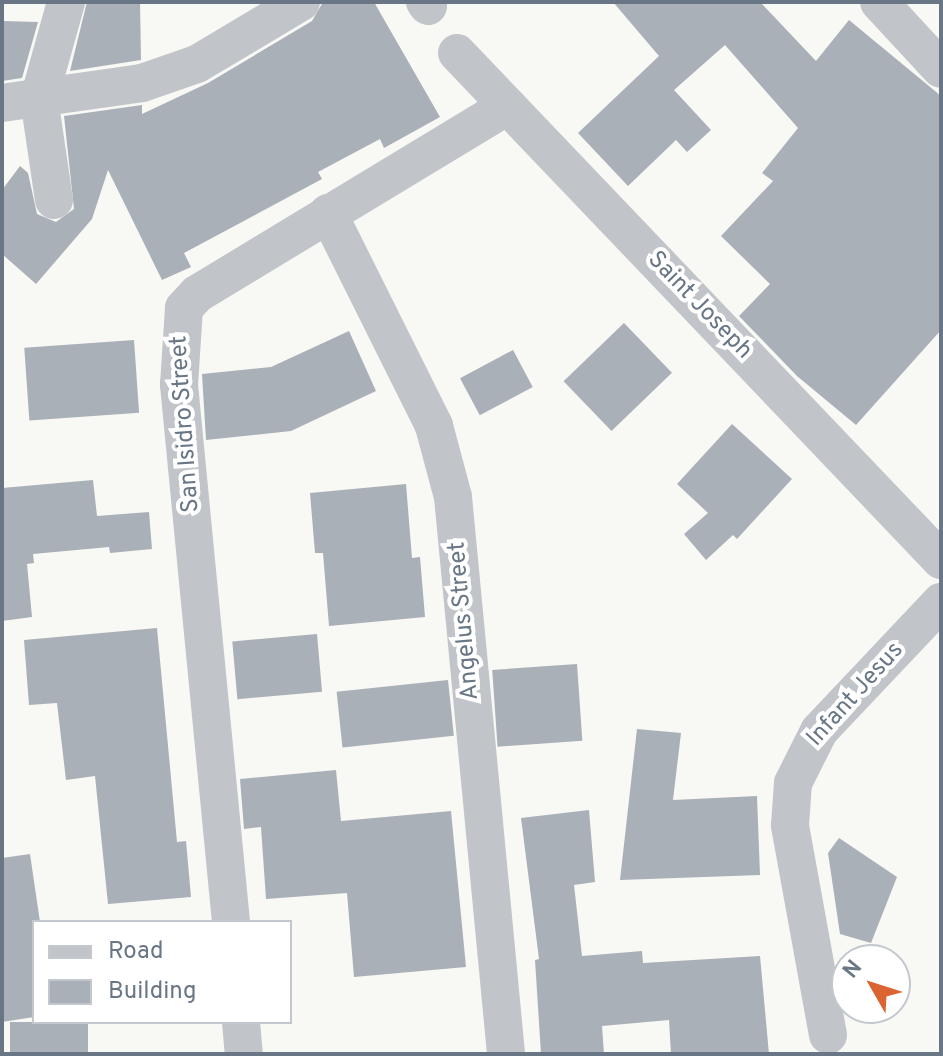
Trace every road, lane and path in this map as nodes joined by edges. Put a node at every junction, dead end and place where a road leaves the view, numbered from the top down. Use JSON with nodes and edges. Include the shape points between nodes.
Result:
{"nodes":[{"id":1,"x":66,"y":2,"type":"edge"},
{"id":2,"x":301,"y":2,"type":"edge"},
{"id":3,"x":879,"y":2,"type":"edge"},
{"id":4,"x":457,"y":53,"type":"dead end"},
{"id":5,"x":941,"y":69,"type":"edge"},
{"id":6,"x":39,"y":99,"type":"junction"},
{"id":7,"x":2,"y":103,"type":"edge"},
{"id":8,"x":508,"y":106,"type":"junction"},
{"id":9,"x":54,"y":200,"type":"dead end"},
{"id":10,"x":328,"y":213,"type":"junction"},
{"id":11,"x":941,"y":560,"type":"edge"},
{"id":12,"x":941,"y":602,"type":"edge"},
{"id":13,"x":231,"y":920,"type":"edge"},
{"id":14,"x":241,"y":1024,"type":"edge"},
{"id":15,"x":828,"y":1035,"type":"dead end"},
{"id":16,"x":244,"y":1054,"type":"edge"},
{"id":17,"x":506,"y":1054,"type":"edge"}],
"edges":[{"from":1,"to":6,"type":"street"},
{"from":2,"to":6,"type":"street","via":[[197,64],[142,83]]},
{"from":3,"to":5,"type":"street"},
{"from":4,"to":8,"type":"street","name":"Saint Joseph"},
{"from":6,"to":7,"type":"street"},
{"from":6,"to":9,"type":"street"},
{"from":8,"to":10,"type":"street","name":"San Isidro Street"},
{"from":8,"to":11,"type":"street","name":"Saint Joseph"},
{"from":10,"to":13,"type":"street","name":"San Isidro Street","via":[[197,294],[184,308],[179,327],[179,385]]},
{"from":10,"to":17,"type":"street","name":"Angelus Street","via":[[434,426],[453,497]]},
{"from":12,"to":15,"type":"street","name":"Infant Jesus","via":[[819,731],[793,783],[790,825]]},
{"from":14,"to":16,"type":"street"}]}
